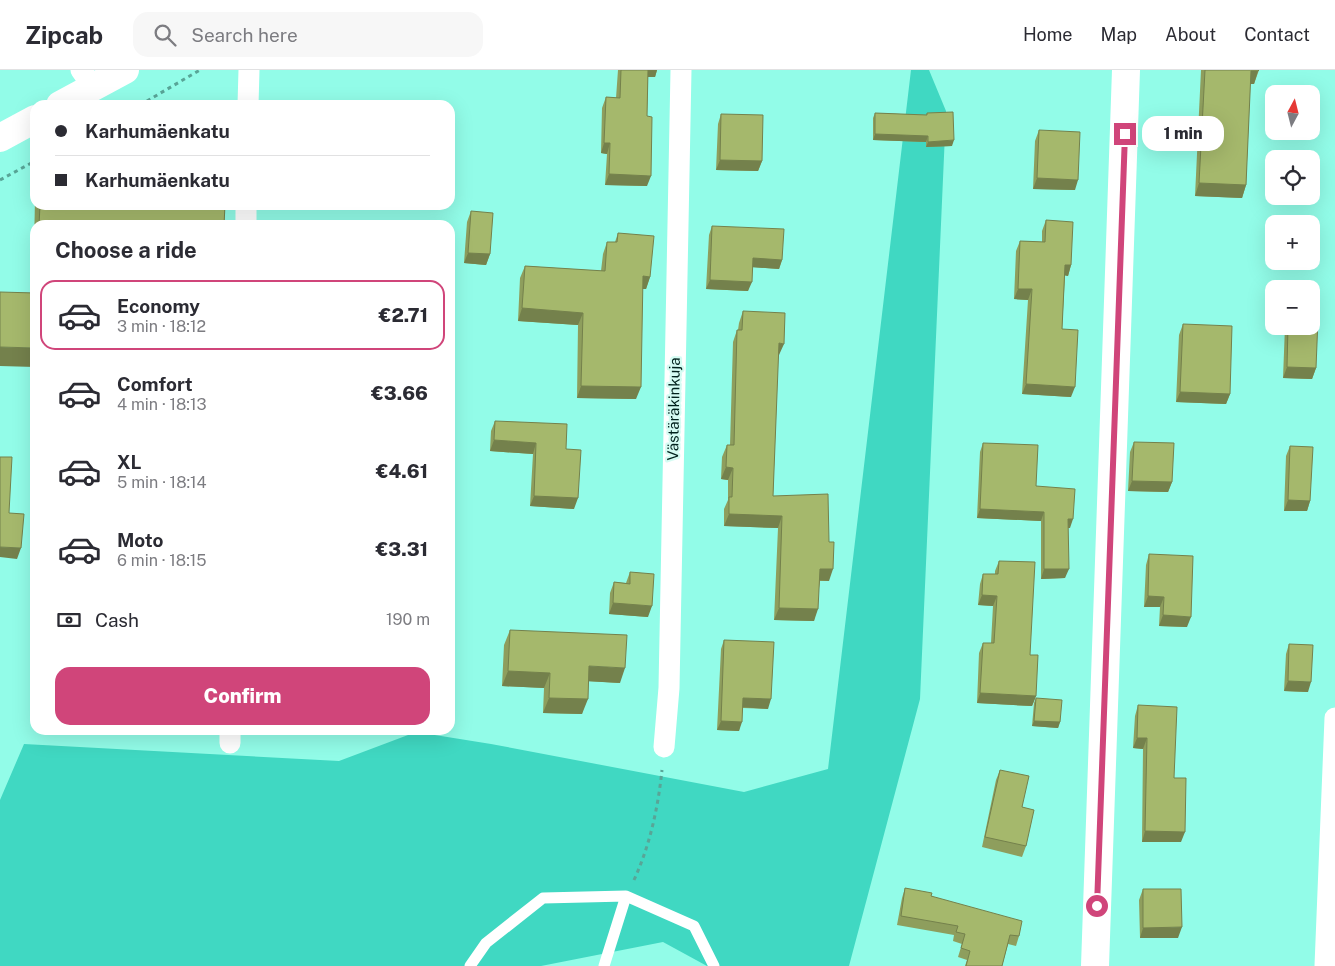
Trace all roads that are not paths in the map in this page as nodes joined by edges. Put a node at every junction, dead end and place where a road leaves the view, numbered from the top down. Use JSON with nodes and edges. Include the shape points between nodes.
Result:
{"nodes":[{"id":1,"x":125,"y":70,"type":"edge"},
{"id":2,"x":249,"y":70,"type":"edge"},
{"id":3,"x":681,"y":70,"type":"edge"},
{"id":4,"x":1126,"y":70,"type":"edge"},
{"id":5,"x":87,"y":79,"type":"edge"},
{"id":6,"x":65,"y":100,"type":"edge"},
{"id":7,"x":248,"y":100,"type":"edge"},
{"id":8,"x":30,"y":122,"type":"edge"},
{"id":9,"x":0,"y":138,"type":"edge"},
{"id":10,"x":1335,"y":718,"type":"edge"},
{"id":11,"x":664,"y":747,"type":"road end"},
{"id":12,"x":626,"y":896,"type":"junction"},
{"id":13,"x":470,"y":966,"type":"edge"},
{"id":14,"x":604,"y":966,"type":"edge"},
{"id":15,"x":714,"y":966,"type":"edge"},
{"id":16,"x":1095,"y":966,"type":"edge"},
{"id":17,"x":1325,"y":966,"type":"edge"}],
"edges":[{"from":1,"to":5,"type":"street"},
{"from":2,"to":7,"type":"street"},
{"from":3,"to":11,"type":"street","name":"Västäräkinkuja","via":[[670,678]]},
{"from":4,"to":16,"type":"street"},
{"from":5,"to":6,"type":"street"},
{"from":8,"to":9,"type":"street"},
{"from":10,"to":17,"type":"street"},
{"from":12,"to":13,"type":"lane","via":[[543,898],[486,943]]},
{"from":12,"to":14,"type":"lane"},
{"from":12,"to":15,"type":"lane","via":[[694,926]]}]}
